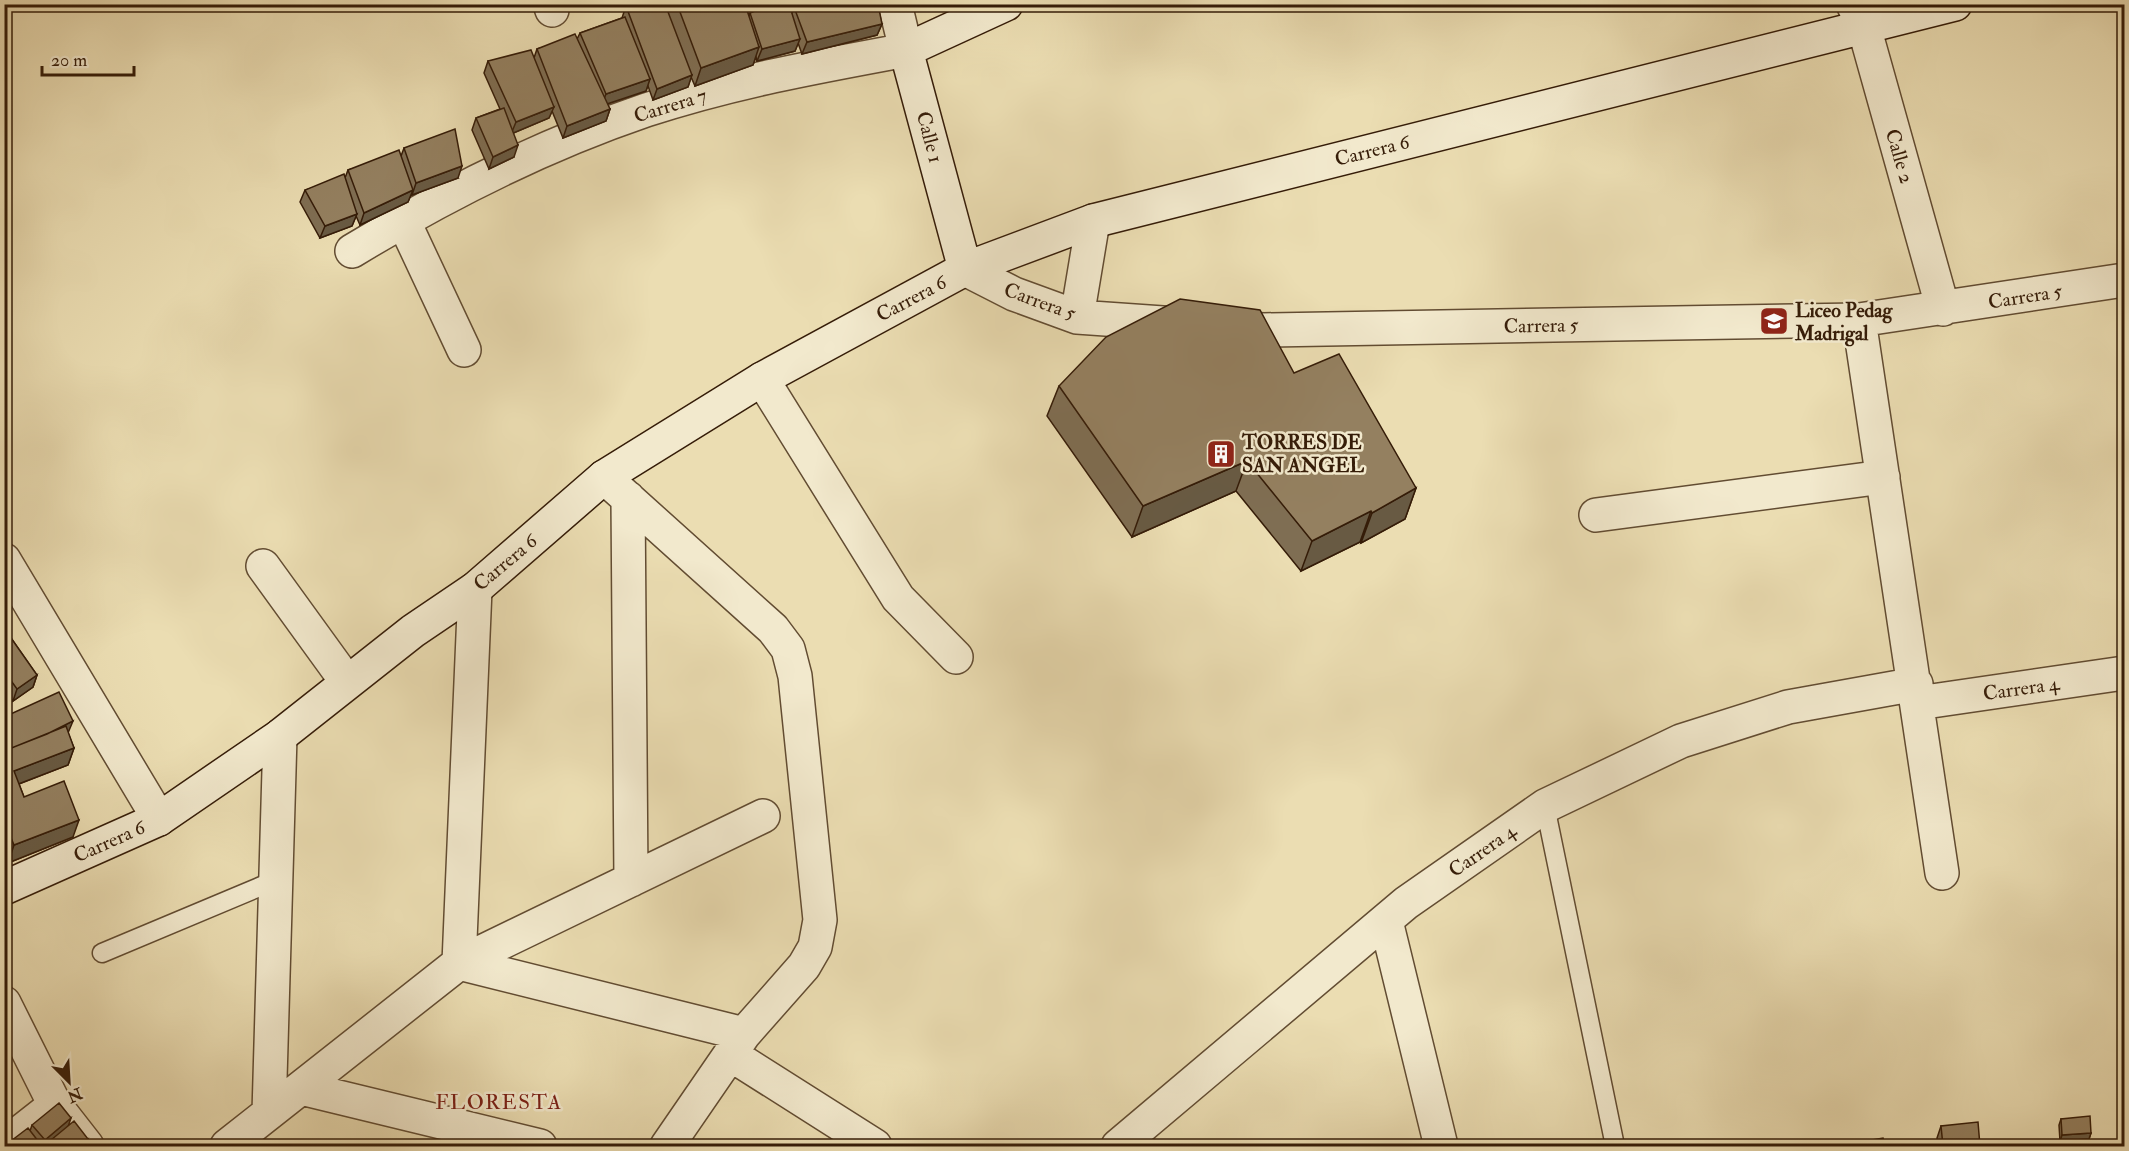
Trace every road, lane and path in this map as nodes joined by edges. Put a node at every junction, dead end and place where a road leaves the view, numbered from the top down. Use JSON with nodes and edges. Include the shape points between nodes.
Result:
{"nodes":[{"id":1,"x":895,"y":4,"type":"edge"},
{"id":2,"x":1006,"y":4,"type":"edge"},
{"id":3,"x":1955,"y":4,"type":"edge"},
{"id":4,"x":1858,"y":16,"type":"edge"},
{"id":5,"x":906,"y":50,"type":"junction"},
{"id":6,"x":402,"y":220,"type":"junction"},
{"id":7,"x":1093,"y":221,"type":"junction"},
{"id":8,"x":352,"y":251,"type":"dead end"},
{"id":9,"x":965,"y":269,"type":"junction"},
{"id":10,"x":2124,"y":280,"type":"edge"},
{"id":11,"x":1943,"y":309,"type":"junction"},
{"id":12,"x":1077,"y":316,"type":"junction"},
{"id":13,"x":1859,"y":320,"type":"junction"},
{"id":14,"x":464,"y":350,"type":"dead end"},
{"id":15,"x":762,"y":379,"type":"junction"},
{"id":16,"x":604,"y":477,"type":"junction"},
{"id":17,"x":1883,"y":477,"type":"junction"},
{"id":18,"x":628,"y":498,"type":"junction"},
{"id":19,"x":1596,"y":516,"type":"dead end"},
{"id":20,"x":4,"y":560,"type":"edge"},
{"id":21,"x":263,"y":566,"type":"dead end"},
{"id":22,"x":475,"y":589,"type":"junction"},
{"id":23,"x":956,"y":657,"type":"dead end"},
{"id":24,"x":2124,"y":673,"type":"edge"},
{"id":25,"x":347,"y":682,"type":"junction"},
{"id":26,"x":1917,"y":694,"type":"junction"},
{"id":27,"x":280,"y":736,"type":"junction"},
{"id":28,"x":1545,"y":806,"type":"junction"},
{"id":29,"x":763,"y":816,"type":"dead end"},
{"id":30,"x":159,"y":819,"type":"junction"},
{"id":31,"x":1942,"y":873,"type":"dead end"},
{"id":32,"x":276,"y":880,"type":"junction"},
{"id":33,"x":631,"y":880,"type":"junction"},
{"id":34,"x":4,"y":888,"type":"edge"},
{"id":35,"x":1386,"y":921,"type":"junction"},
{"id":36,"x":102,"y":953,"type":"dead end"},
{"id":37,"x":459,"y":963,"type":"junction"},
{"id":38,"x":4,"y":1003,"type":"edge"},
{"id":39,"x":737,"y":1044,"type":"junction"},
{"id":40,"x":301,"y":1088,"type":"junction"},
{"id":41,"x":55,"y":1104,"type":"junction"},
{"id":42,"x":269,"y":1113,"type":"junction"},
{"id":43,"x":4,"y":1145,"type":"edge"},
{"id":44,"x":87,"y":1146,"type":"edge"},
{"id":45,"x":227,"y":1146,"type":"edge"},
{"id":46,"x":540,"y":1146,"type":"edge"},
{"id":47,"x":667,"y":1146,"type":"edge"},
{"id":48,"x":875,"y":1146,"type":"edge"},
{"id":49,"x":1118,"y":1146,"type":"edge"},
{"id":50,"x":1441,"y":1146,"type":"edge"},
{"id":51,"x":1616,"y":1146,"type":"edge"}],
"edges":[{"from":1,"to":5,"type":"street","name":"Calle 1"},
{"from":2,"to":5,"type":"street","name":"Carrera 7"},
{"from":3,"to":4,"type":"street","name":"Carrera 6"},
{"from":4,"to":7,"type":"street","name":"Carrera 6"},
{"from":4,"to":11,"type":"street","name":"Calle 2"},
{"from":5,"to":6,"type":"street","name":"Carrera 7","via":[[774,74],[646,110],[522,160]]},
{"from":5,"to":9,"type":"street","name":"Calle 1"},
{"from":6,"to":8,"type":"street","name":"Carrera 7"},
{"from":6,"to":14,"type":"street"},
{"from":7,"to":9,"type":"street","name":"Carrera 6"},
{"from":7,"to":12,"type":"street"},
{"from":9,"to":12,"type":"street","name":"Carrera 5","via":[[1014,294]]},
{"from":9,"to":15,"type":"street","name":"Carrera 6"},
{"from":10,"to":11,"type":"street","name":"Carrera 5"},
{"from":11,"to":13,"type":"street","name":"Carrera 5"},
{"from":12,"to":13,"type":"street","name":"Carrera 5","via":[[1263,330]]},
{"from":13,"to":17,"type":"street"},
{"from":15,"to":16,"type":"street","name":"Carrera 6"},
{"from":15,"to":23,"type":"street","via":[[898,598]]},
{"from":16,"to":18,"type":"street"},
{"from":16,"to":22,"type":"street","name":"Carrera 6"},
{"from":17,"to":19,"type":"street"},
{"from":17,"to":26,"type":"street"},
{"from":18,"to":33,"type":"street"},
{"from":18,"to":39,"type":"street","via":[[773,629],[788,650],[795,676],[820,920],[815,947],[804,966]]},
{"from":20,"to":30,"type":"street"},
{"from":21,"to":25,"type":"street"},
{"from":22,"to":25,"type":"street","name":"Carrera 6","via":[[412,631]]},
{"from":22,"to":37,"type":"street"},
{"from":24,"to":26,"type":"street","name":"Carrera 4"},
{"from":25,"to":27,"type":"street","name":"Carrera 6"},
{"from":26,"to":28,"type":"street","name":"Carrera 4","via":[[1788,707],[1681,741]]},
{"from":26,"to":31,"type":"street"},
{"from":27,"to":30,"type":"street","name":"Carrera 6"},
{"from":27,"to":32,"type":"street"},
{"from":28,"to":35,"type":"street","name":"Carrera 4"},
{"from":28,"to":51,"type":"lane"},
{"from":29,"to":33,"type":"street"},
{"from":30,"to":34,"type":"street","name":"Carrera 6"},
{"from":32,"to":36,"type":"lane"},
{"from":32,"to":42,"type":"street"},
{"from":33,"to":37,"type":"street"},
{"from":35,"to":49,"type":"street","name":"Carrera 4"},
{"from":35,"to":50,"type":"street"},
{"from":37,"to":39,"type":"street"},
{"from":37,"to":40,"type":"street"},
{"from":38,"to":41,"type":"street"},
{"from":39,"to":47,"type":"street"},
{"from":39,"to":48,"type":"street"},
{"from":40,"to":42,"type":"street"},
{"from":40,"to":46,"type":"street"},
{"from":41,"to":43,"type":"street"},
{"from":41,"to":44,"type":"street"},
{"from":42,"to":45,"type":"street"}]}
